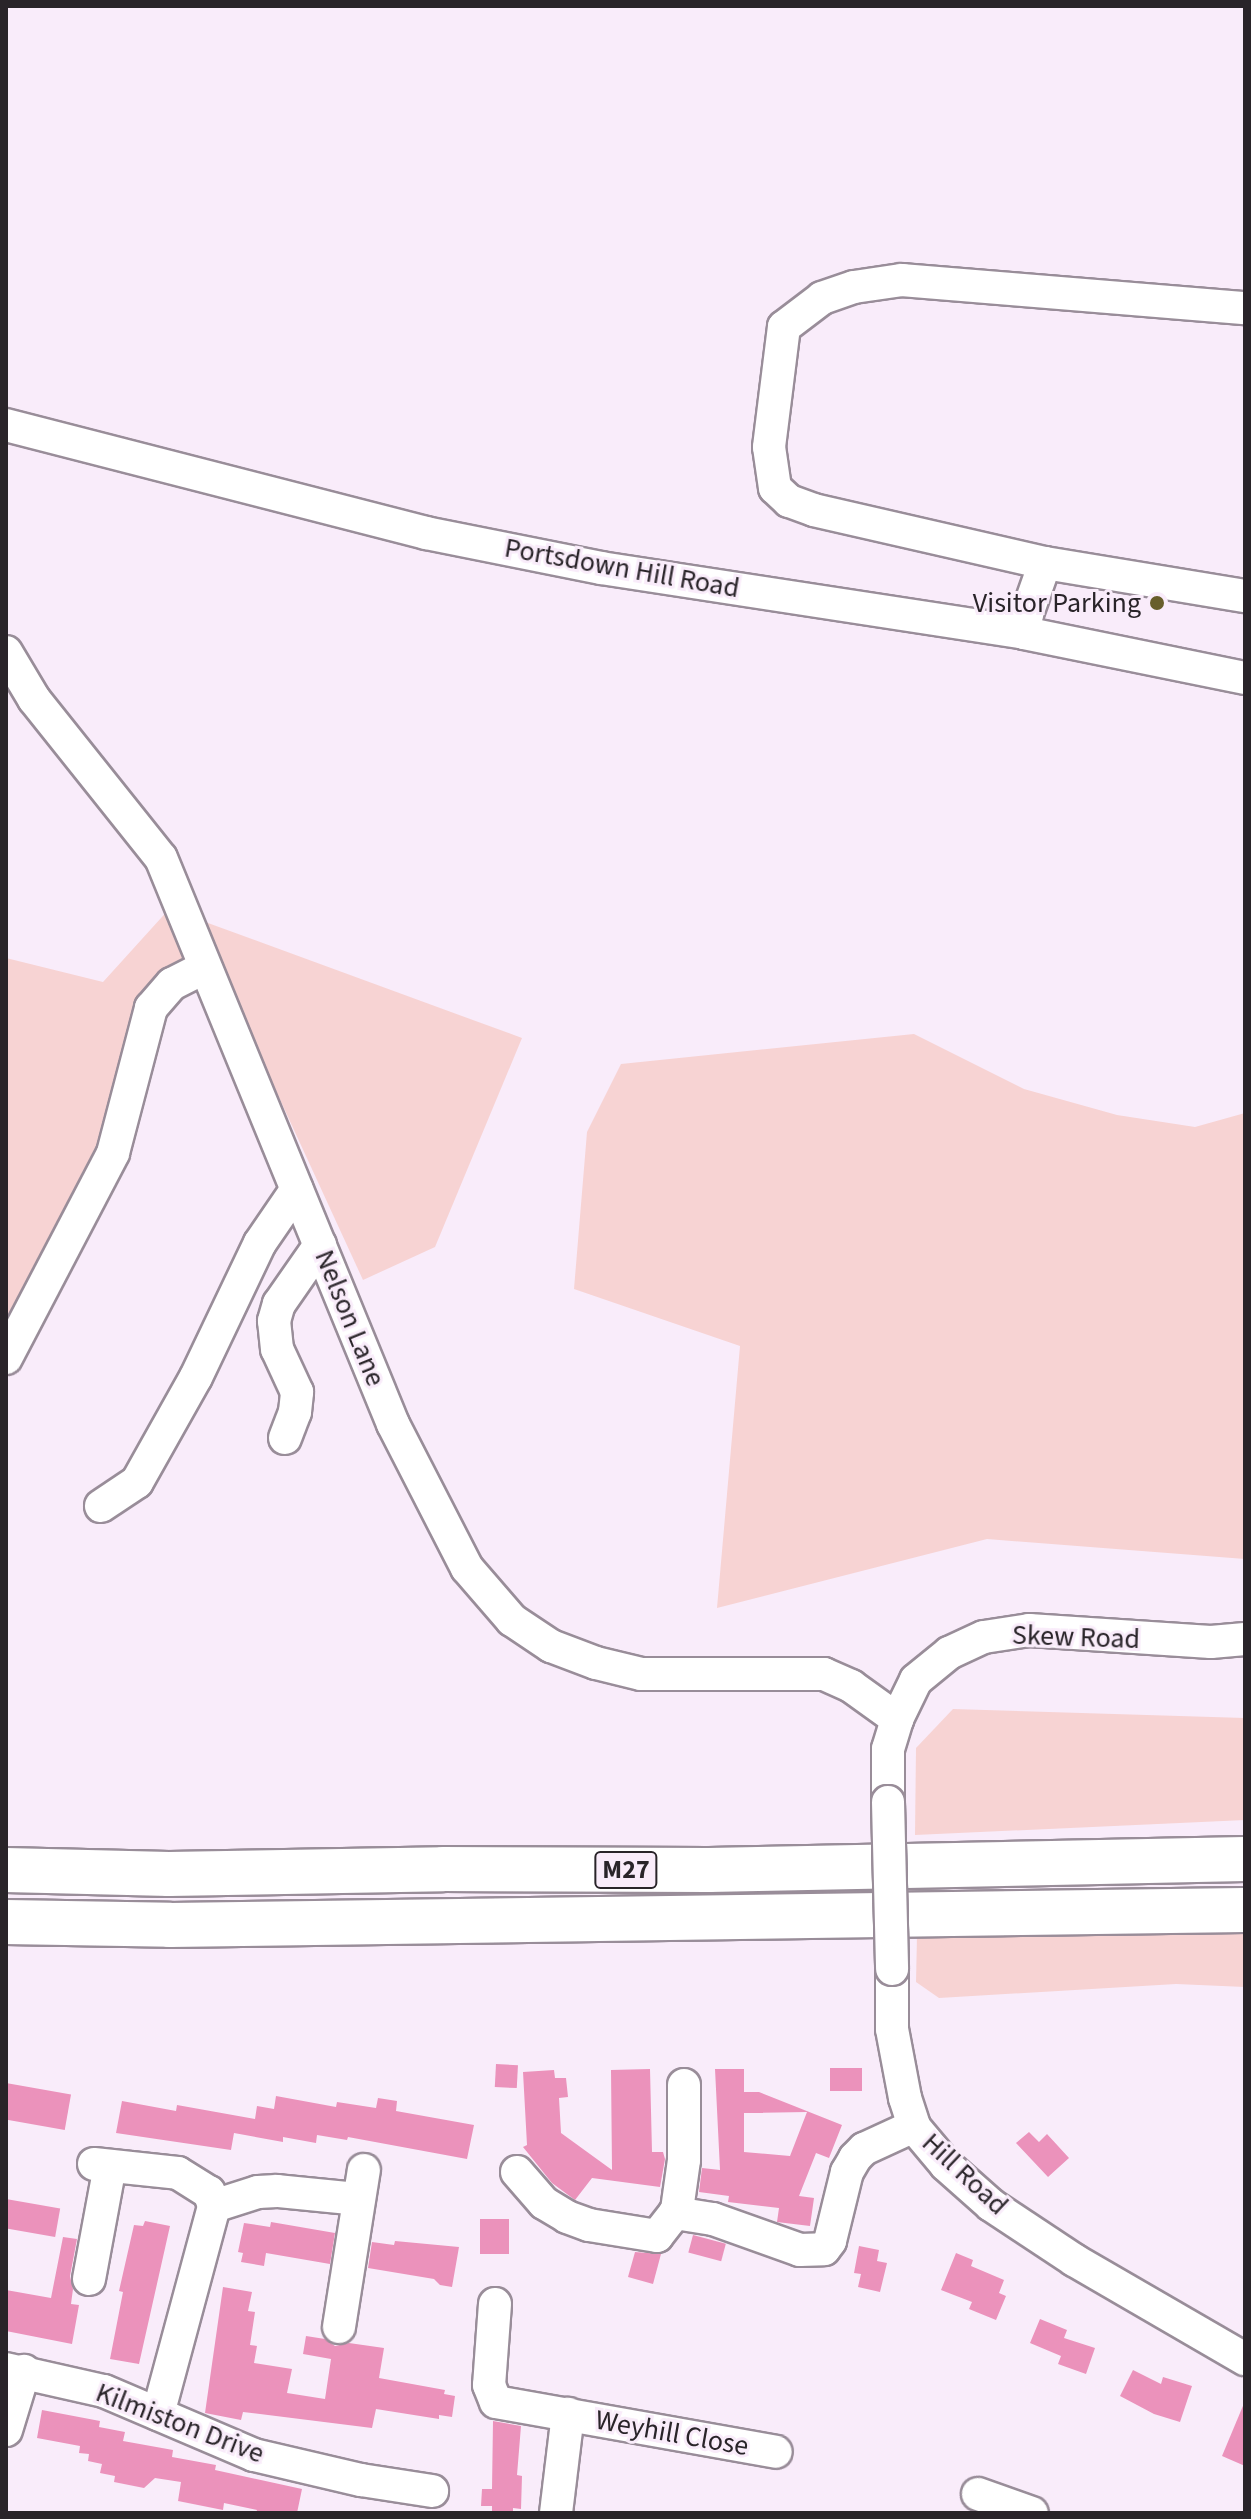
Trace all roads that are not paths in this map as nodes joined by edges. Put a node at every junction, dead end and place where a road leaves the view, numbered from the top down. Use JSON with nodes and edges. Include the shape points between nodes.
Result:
{"nodes":[{"id":1,"x":1245,"y":308,"type":"edge"},
{"id":2,"x":6,"y":425,"type":"edge"},
{"id":3,"x":1045,"y":563,"type":"junction"},
{"id":4,"x":1245,"y":596,"type":"edge"},
{"id":5,"x":1024,"y":633,"type":"junction"},
{"id":6,"x":6,"y":652,"type":"edge"},
{"id":7,"x":1245,"y":678,"type":"edge"},
{"id":8,"x":205,"y":967,"type":"junction"},
{"id":9,"x":297,"y":1189,"type":"junction"},
{"id":10,"x":320,"y":1245,"type":"junction"},
{"id":11,"x":6,"y":1358,"type":"edge"},
{"id":12,"x":285,"y":1438,"type":"dead end"},
{"id":13,"x":101,"y":1506,"type":"dead end"},
{"id":14,"x":1245,"y":1639,"type":"edge"},
{"id":15,"x":897,"y":1719,"type":"junction"},
{"id":16,"x":1245,"y":1859,"type":"edge"},
{"id":17,"x":6,"y":1870,"type":"edge"},
{"id":18,"x":1245,"y":1910,"type":"edge"},
{"id":19,"x":6,"y":1922,"type":"edge"},
{"id":20,"x":684,"y":2085,"type":"dead end"},
{"id":21,"x":914,"y":2126,"type":"junction"},
{"id":22,"x":517,"y":2172,"type":"dead end"},
{"id":23,"x":214,"y":2206,"type":"junction"},
{"id":24,"x":675,"y":2213,"type":"junction"},
{"id":25,"x":89,"y":2279,"type":"dead end"},
{"id":26,"x":495,"y":2304,"type":"dead end"},
{"id":27,"x":339,"y":2327,"type":"dead end"},
{"id":28,"x":1245,"y":2359,"type":"edge"},
{"id":29,"x":15,"y":2370,"type":"edge"},
{"id":30,"x":553,"y":2412,"type":"junction"},
{"id":31,"x":158,"y":2414,"type":"junction"},
{"id":32,"x":6,"y":2430,"type":"edge"},
{"id":33,"x":776,"y":2452,"type":"dead end"},
{"id":34,"x":432,"y":2491,"type":"dead end"},
{"id":35,"x":978,"y":2494,"type":"dead end"},
{"id":36,"x":556,"y":2513,"type":"edge"},
{"id":37,"x":1032,"y":2513,"type":"edge"}],
"edges":[{"from":1,"to":3,"type":"street","via":[[902,280],[822,298],[784,327],[769,447],[775,488],[789,501]]},
{"from":2,"to":5,"type":"street","name":"Portsdown Hill Road","via":[[426,533],[601,568]]},
{"from":3,"to":4,"type":"street"},
{"from":3,"to":5,"type":"street"},
{"from":5,"to":7,"type":"street","name":"Portsdown Hill Road"},
{"from":6,"to":8,"type":"street","name":"Nelson Lane","via":[[34,699],[161,858]]},
{"from":8,"to":9,"type":"street","name":"Nelson Lane"},
{"from":8,"to":11,"type":"street","via":[[172,984],[151,1008],[113,1153]]},
{"from":9,"to":10,"type":"street","name":"Nelson Lane"},
{"from":9,"to":13,"type":"street","via":[[260,1243],[196,1377],[137,1482]]},
{"from":10,"to":12,"type":"street","via":[[279,1304],[274,1321],[277,1349],[297,1392]]},
{"from":10,"to":15,"type":"street","name":"Nelson Lane","via":[[407,1451],[467,1568],[512,1620],[551,1646],[641,1674],[824,1674]]},
{"from":14,"to":15,"type":"street","name":"Skew Road","via":[[1211,1642],[1029,1630],[984,1637],[949,1653],[916,1680]]},
{"from":15,"to":21,"type":"street","name":"Hill Road","bridge":true,"via":[[888,1749],[892,2029]]},
{"from":16,"to":17,"type":"highway","number":"M27","via":[[709,1870]]},
{"from":18,"to":19,"type":"highway","number":"M27","via":[[170,1925]]},
{"from":20,"to":24,"type":"street","via":[[684,2160]]},
{"from":21,"to":24,"type":"street","via":[[855,2158],[824,2249],[800,2250],[713,2219]]},
{"from":21,"to":28,"type":"street","name":"Hill Road","via":[[946,2165],[991,2205]]},
{"from":22,"to":24,"type":"street","via":[[539,2215],[657,2236]]},
{"from":23,"to":25,"type":"street","via":[[209,2192],[186,2176],[102,2165]]},
{"from":23,"to":27,"type":"street","via":[[258,2192],[362,2185]]},
{"from":23,"to":31,"type":"street"},
{"from":26,"to":30,"type":"street","via":[[491,2395],[504,2404]]},
{"from":29,"to":31,"type":"street","name":"Kilmiston Drive","via":[[104,2391]]},
{"from":29,"to":32,"type":"street","name":"Kilmiston Drive"},
{"from":30,"to":33,"type":"street","name":"Weyhill Close"},
{"from":30,"to":36,"type":"street","name":"Weyhill Close"},
{"from":31,"to":34,"type":"street","name":"Kilmiston Drive","via":[[254,2455]]},
{"from":35,"to":37,"type":"street"}]}
